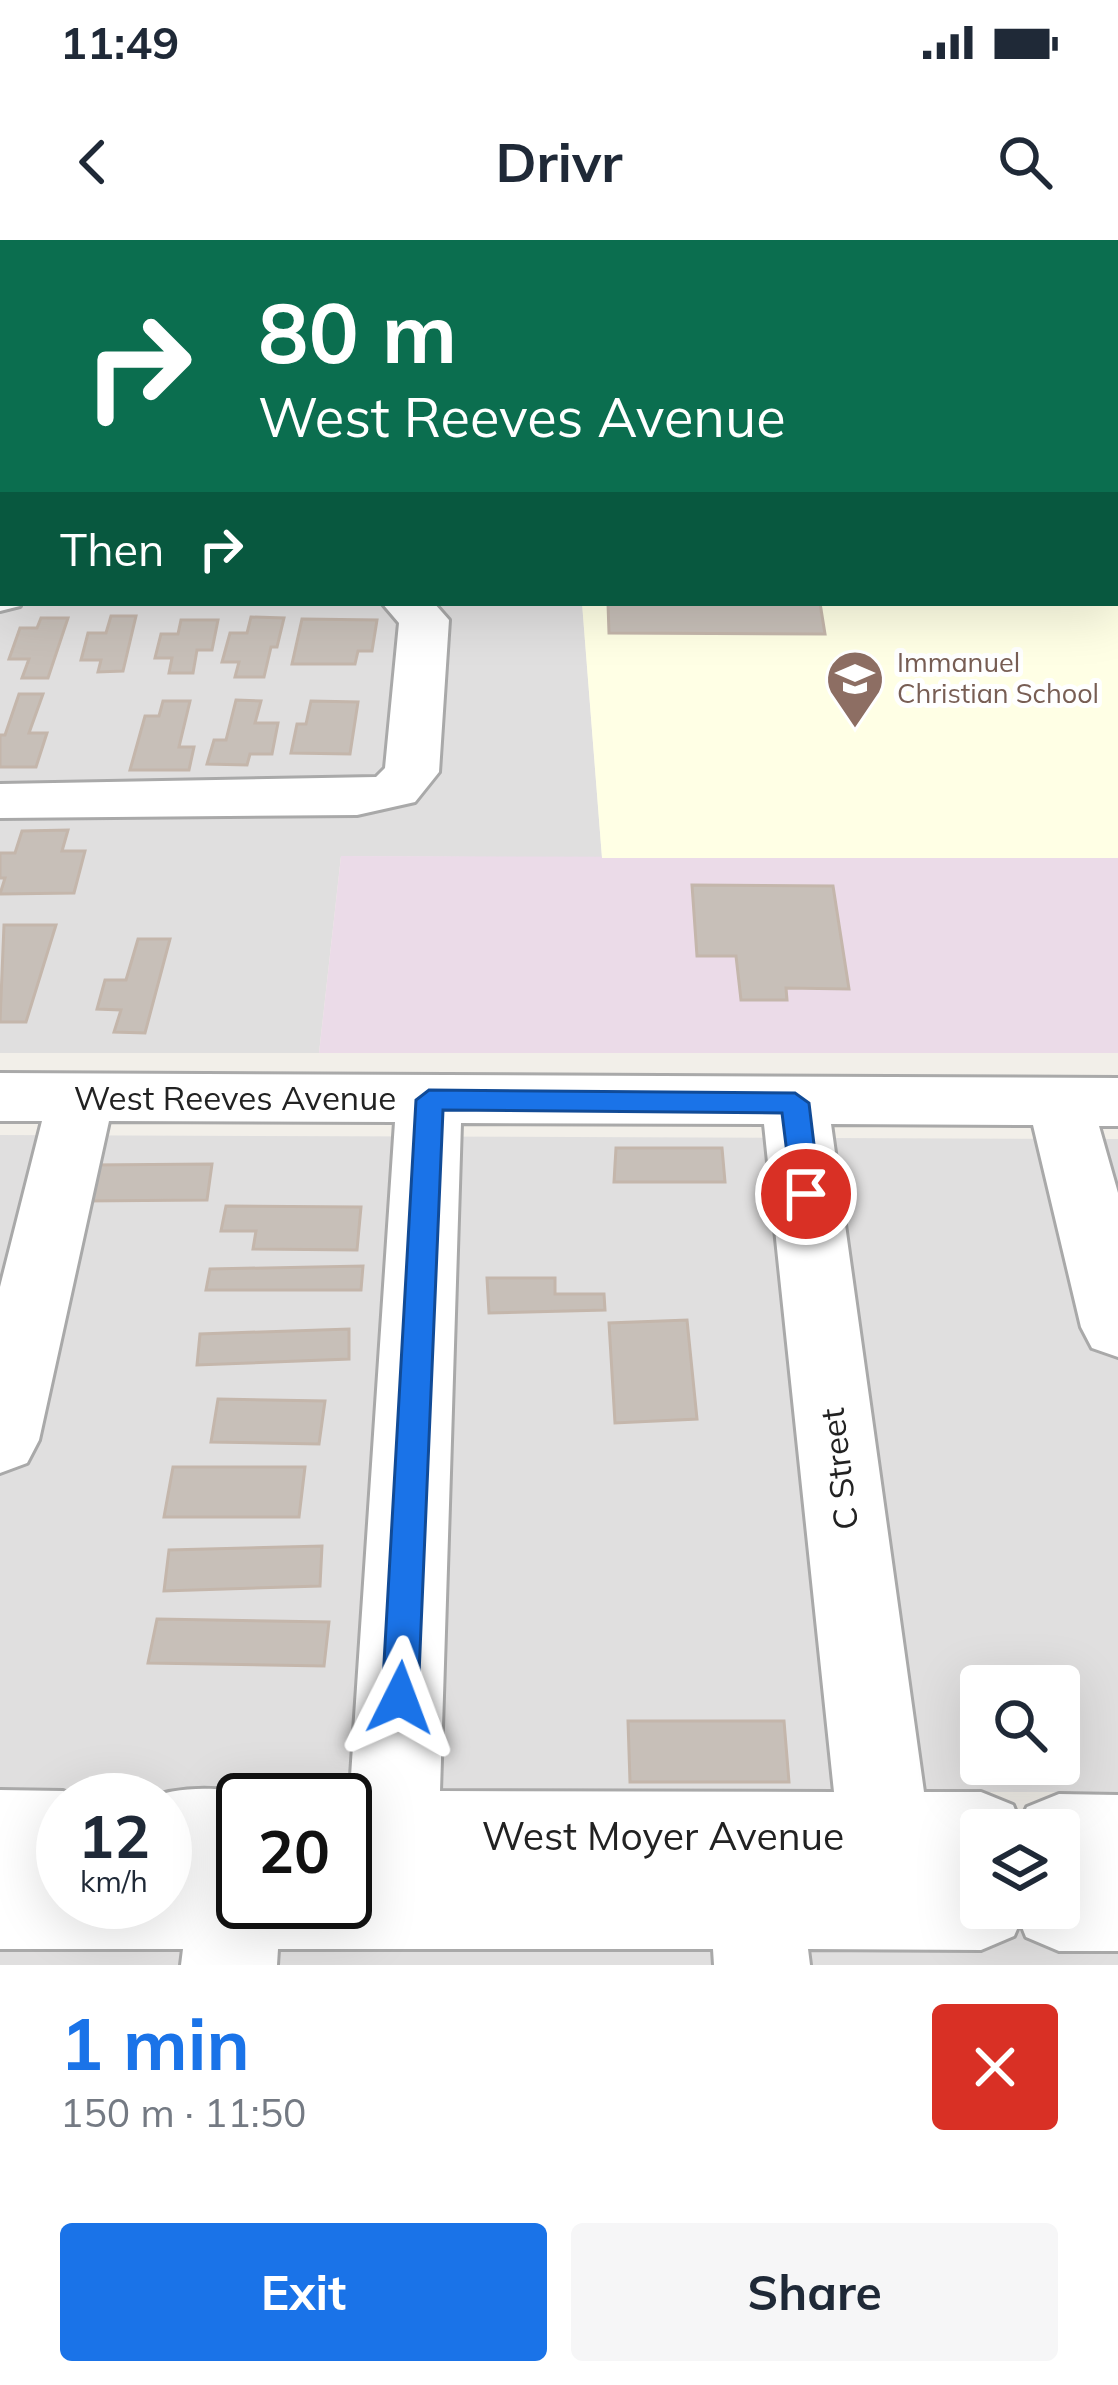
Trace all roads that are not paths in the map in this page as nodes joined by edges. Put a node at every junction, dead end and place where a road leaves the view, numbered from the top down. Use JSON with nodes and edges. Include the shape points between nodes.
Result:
{"nodes":[{"id":1,"x":409,"y":606,"type":"edge"},
{"id":2,"x":0,"y":801,"type":"edge"},
{"id":3,"x":0,"y":1096,"type":"edge"},
{"id":4,"x":82,"y":1097,"type":"junction"},
{"id":5,"x":429,"y":1100,"type":"junction"},
{"id":6,"x":1089,"y":1102,"type":"edge"},
{"id":7,"x":795,"y":1103,"type":"junction"},
{"id":8,"x":1118,"y":1328,"type":"edge"},
{"id":9,"x":0,"y":1440,"type":"edge"},
{"id":10,"x":372,"y":1799,"type":"edge"},
{"id":11,"x":0,"y":1835,"type":"edge"},
{"id":12,"x":884,"y":1835,"type":"junction"},
{"id":13,"x":36,"y":1836,"type":"edge"},
{"id":14,"x":372,"y":1836,"type":"edge"},
{"id":15,"x":960,"y":1837,"type":"edge"},
{"id":16,"x":1080,"y":1839,"type":"edge"},
{"id":17,"x":1118,"y":1840,"type":"edge"},
{"id":18,"x":192,"y":1861,"type":"edge"},
{"id":19,"x":216,"y":1883,"type":"edge"},
{"id":20,"x":216,"y":1901,"type":"edge"},
{"id":21,"x":0,"y":1902,"type":"edge"},
{"id":22,"x":1080,"y":1904,"type":"edge"},
{"id":23,"x":1118,"y":1904,"type":"edge"},
{"id":24,"x":960,"y":1907,"type":"edge"},
{"id":25,"x":372,"y":1910,"type":"edge"},
{"id":26,"x":760,"y":1934,"type":"edge"}],
"edges":[{"from":1,"to":2,"type":"street","via":[[424,620],[412,772],[395,790],[357,798]]},
{"from":3,"to":4,"type":"street","name":"West Reeves Avenue"},
{"from":4,"to":5,"type":"street","name":"West Reeves Avenue"},
{"from":4,"to":9,"type":"street"},
{"from":5,"to":7,"type":"street","name":"West Reeves Avenue"},
{"from":5,"to":10,"type":"street"},
{"from":6,"to":7,"type":"street","name":"West Reeves Avenue"},
{"from":6,"to":8,"type":"street"},
{"from":7,"to":12,"type":"street","name":"C Street"},
{"from":11,"to":13,"type":"street"},
{"from":12,"to":14,"type":"street","name":"West Moyer Avenue"},
{"from":12,"to":15,"type":"street","name":"West Moyer Avenue"},
{"from":16,"to":17,"type":"street"},
{"from":18,"to":19,"type":"street"},
{"from":20,"to":21,"type":"street"},
{"from":22,"to":23,"type":"street"},
{"from":24,"to":26,"type":"street"},
{"from":25,"to":26,"type":"street"}]}
